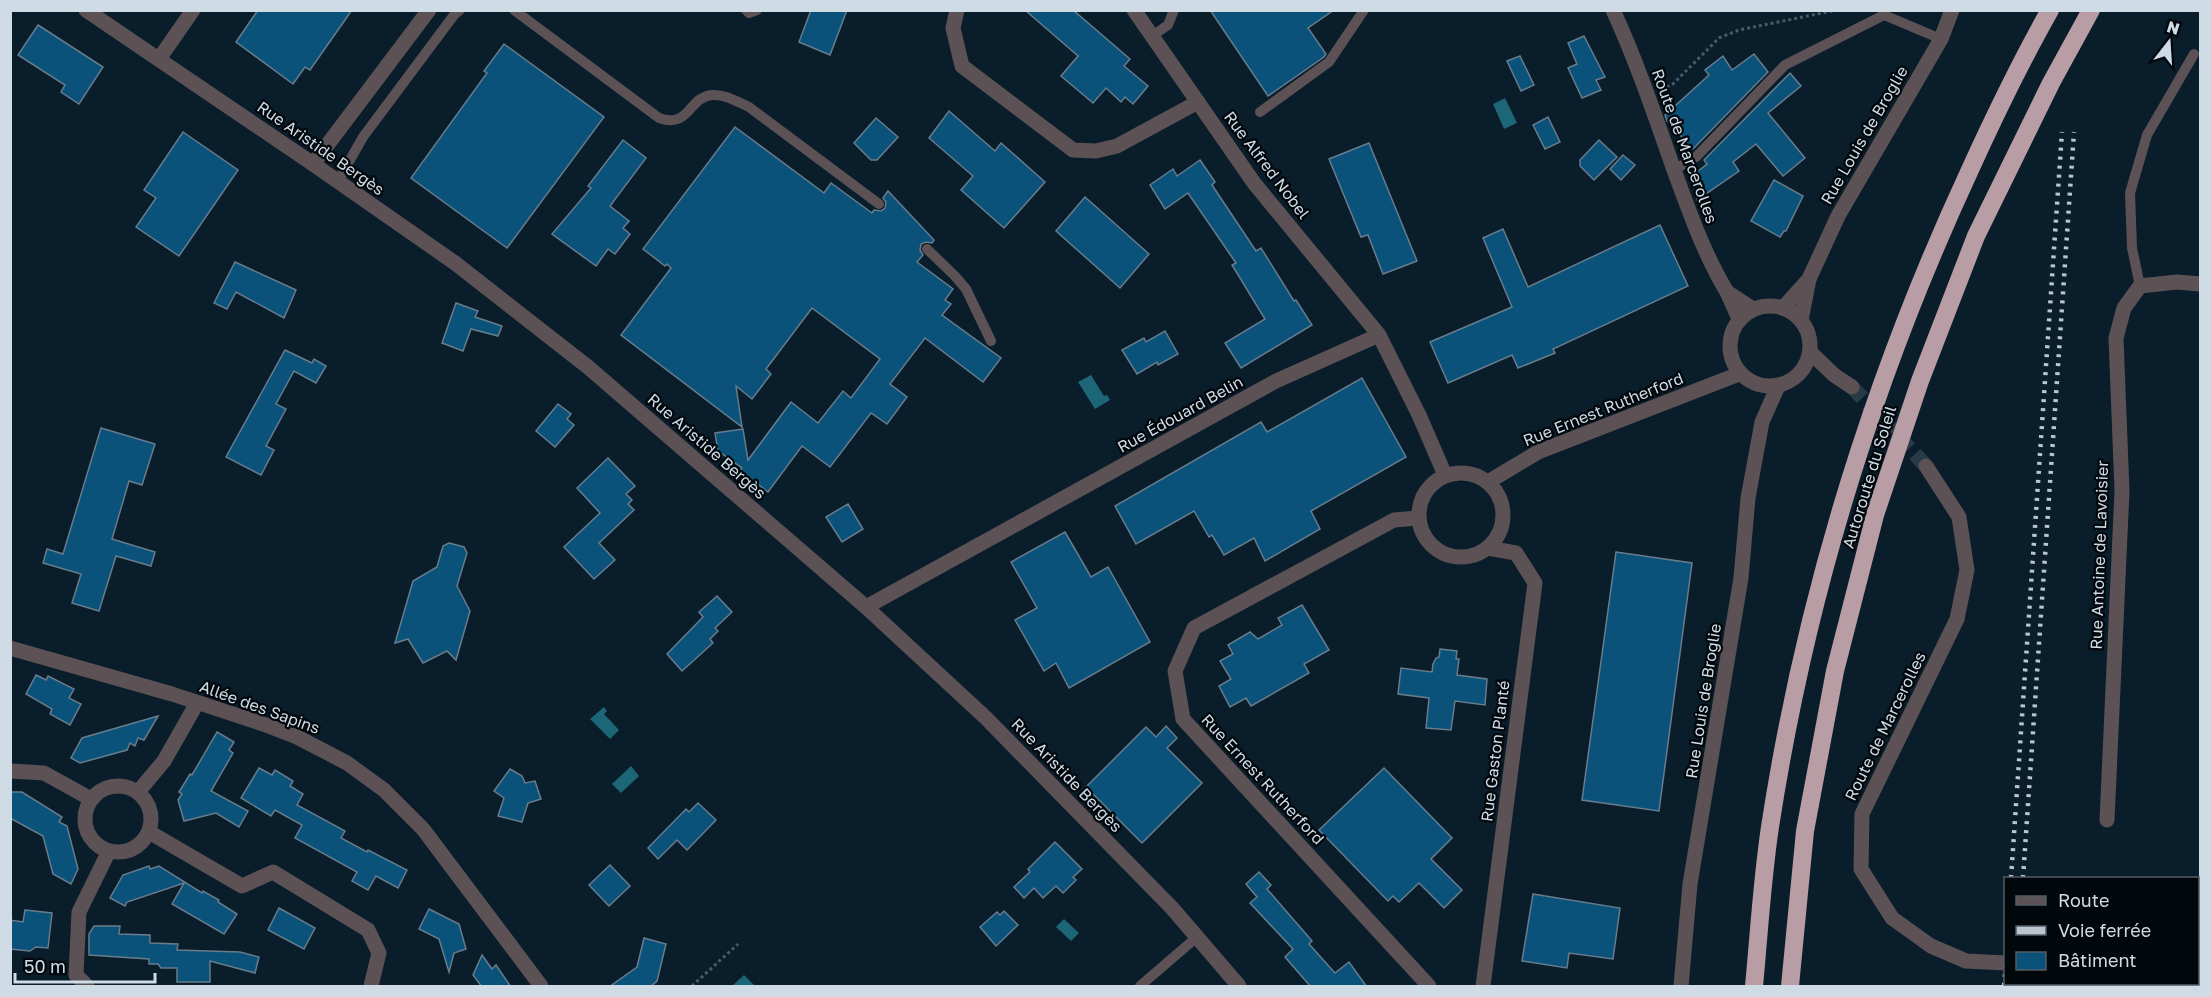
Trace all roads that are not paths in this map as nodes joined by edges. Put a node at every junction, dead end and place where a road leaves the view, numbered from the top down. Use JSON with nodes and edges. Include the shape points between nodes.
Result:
{"nodes":[{"id":1,"x":86,"y":10,"type":"edge"},
{"id":2,"x":192,"y":10,"type":"edge"},
{"id":3,"x":429,"y":10,"type":"edge"},
{"id":4,"x":460,"y":10,"type":"edge"},
{"id":5,"x":514,"y":10,"type":"edge"},
{"id":6,"x":746,"y":10,"type":"edge"},
{"id":7,"x":757,"y":10,"type":"edge"},
{"id":8,"x":957,"y":10,"type":"edge"},
{"id":9,"x":1134,"y":10,"type":"edge"},
{"id":10,"x":1174,"y":10,"type":"edge"},
{"id":11,"x":1364,"y":10,"type":"edge"},
{"id":12,"x":1613,"y":10,"type":"edge"},
{"id":13,"x":1952,"y":10,"type":"edge"},
{"id":14,"x":2050,"y":10,"type":"edge"},
{"id":15,"x":2091,"y":10,"type":"edge"},
{"id":16,"x":1152,"y":36,"type":"junction"},
{"id":17,"x":1941,"y":39,"type":"junction"},
{"id":18,"x":2194,"y":54,"type":"dead end"},
{"id":19,"x":159,"y":59,"type":"junction"},
{"id":20,"x":1198,"y":102,"type":"junction"},
{"id":21,"x":1260,"y":112,"type":"dead end"},
{"id":22,"x":313,"y":164,"type":"junction"},
{"id":23,"x":1674,"y":170,"type":"junction"},
{"id":24,"x":338,"y":181,"type":"junction"},
{"id":25,"x":879,"y":204,"type":"dead end"},
{"id":26,"x":927,"y":249,"type":"dead end"},
{"id":27,"x":1809,"y":279,"type":"junction"},
{"id":28,"x":2200,"y":284,"type":"edge"},
{"id":29,"x":2140,"y":286,"type":"junction"},
{"id":30,"x":1727,"y":292,"type":"junction"},
{"id":31,"x":1783,"y":308,"type":"junction"},
{"id":32,"x":1753,"y":309,"type":"junction"},
{"id":33,"x":1739,"y":319,"type":"junction"},
{"id":34,"x":1801,"y":320,"type":"junction"},
{"id":35,"x":1379,"y":335,"type":"junction"},
{"id":36,"x":991,"y":341,"type":"dead end"},
{"id":37,"x":1810,"y":352,"type":"junction"},
{"id":38,"x":1731,"y":358,"type":"junction"},
{"id":39,"x":1804,"y":369,"type":"junction"},
{"id":40,"x":1739,"y":374,"type":"junction"},
{"id":41,"x":1834,"y":375,"type":"junction"},
{"id":42,"x":1758,"y":386,"type":"junction"},
{"id":43,"x":1778,"y":386,"type":"junction"},
{"id":44,"x":1852,"y":387,"type":"tunnel mouth"},
{"id":45,"x":1701,"y":389,"type":"junction"},
{"id":46,"x":1762,"y":422,"type":"junction"},
{"id":47,"x":1926,"y":466,"type":"tunnel mouth"},
{"id":48,"x":1445,"y":475,"type":"junction"},
{"id":49,"x":1488,"y":482,"type":"junction"},
{"id":50,"x":1418,"y":518,"type":"junction"},
{"id":51,"x":1488,"y":548,"type":"junction"},
{"id":52,"x":866,"y":607,"type":"junction"},
{"id":53,"x":10,"y":648,"type":"edge"},
{"id":54,"x":197,"y":703,"type":"junction"},
{"id":55,"x":10,"y":771,"type":"edge"},
{"id":56,"x":138,"y":792,"type":"junction"},
{"id":57,"x":90,"y":800,"type":"junction"},
{"id":58,"x":2107,"y":820,"type":"dead end"},
{"id":59,"x":149,"y":832,"type":"junction"},
{"id":60,"x":109,"y":851,"type":"junction"},
{"id":61,"x":1197,"y":937,"type":"junction"},
{"id":62,"x":2004,"y":963,"type":"edge"},
{"id":63,"x":87,"y":987,"type":"edge"},
{"id":64,"x":371,"y":987,"type":"edge"},
{"id":65,"x":541,"y":987,"type":"edge"},
{"id":66,"x":1140,"y":987,"type":"edge"},
{"id":67,"x":1239,"y":987,"type":"edge"},
{"id":68,"x":1430,"y":987,"type":"edge"},
{"id":69,"x":1483,"y":987,"type":"edge"},
{"id":70,"x":1681,"y":987,"type":"edge"},
{"id":71,"x":1754,"y":987,"type":"edge"},
{"id":72,"x":1790,"y":987,"type":"edge"}],
"edges":[{"from":1,"to":19,"type":"street","name":"Rue Aristide Bergès"},
{"from":2,"to":19,"type":"street"},
{"from":3,"to":22,"type":"street"},
{"from":4,"to":24,"type":"lane","via":[[363,137]]},
{"from":5,"to":25,"type":"lane","via":[[659,118],[679,120],[702,98],[729,97],[749,107]]},
{"from":6,"to":7,"type":"lane"},
{"from":8,"to":20,"type":"street","via":[[952,28],[962,66],[1073,150],[1096,151],[1117,146]]},
{"from":9,"to":16,"type":"street","name":"Rue Alfred Nobel"},
{"from":10,"to":16,"type":"lane","via":[[1168,25]]},
{"from":11,"to":21,"type":"lane","via":[[1329,62]]},
{"from":12,"to":23,"type":"street","name":"Route de Marcerolles"},
{"from":13,"to":17,"type":"street","name":"Rue Louis de Broglie"},
{"from":14,"to":71,"type":"highway","name":"Autoroute du Soleil","via":[[2018,67],[1946,222],[1892,354],[1843,500],[1801,664],[1772,816]]},
{"from":15,"to":72,"type":"highway","name":"Autoroute du Soleil","via":[[1976,236],[1920,381],[1875,515],[1835,671],[1805,831]]},
{"from":16,"to":20,"type":"street","name":"Rue Alfred Nobel"},
{"from":17,"to":23,"type":"lane","via":[[1884,15],[1785,65],[1696,157]]},
{"from":17,"to":27,"type":"street","name":"Rue Louis de Broglie","via":[[1838,216]]},
{"from":18,"to":29,"type":"lane","via":[[2146,135],[2130,193],[2132,248]]},
{"from":19,"to":22,"type":"street","name":"Rue Aristide Bergès"},
{"from":20,"to":35,"type":"street","name":"Rue Alfred Nobel","via":[[1254,183]]},
{"from":22,"to":24,"type":"street","name":"Rue Aristide Bergès"},
{"from":23,"to":30,"type":"street","name":"Route de Marcerolles","via":[[1713,270]]},
{"from":24,"to":52,"type":"street","name":"Rue Aristide Bergès","via":[[455,263],[588,367]]},
{"from":26,"to":36,"type":"lane","via":[[966,290]]},
{"from":27,"to":31,"type":"street","name":"Rue Louis de Broglie"},
{"from":27,"to":34,"type":"street","name":"Rue Louis de Broglie"},
{"from":28,"to":29,"type":"street"},
{"from":29,"to":58,"type":"street","name":"Rue Antoine de Lavoisier","via":[[2124,308],[2116,338],[2122,491]]},
{"from":30,"to":32,"type":"street","name":"Route de Marcerolles"},
{"from":30,"to":33,"type":"street","name":"Route de Marcerolles"},
{"from":31,"to":32,"type":"street"},
{"from":31,"to":34,"type":"street"},
{"from":32,"to":33,"type":"street"},
{"from":33,"to":38,"type":"street","via":[[1730,338]]},
{"from":34,"to":37,"type":"street","via":[[1809,334]]},
{"from":35,"to":48,"type":"street"},
{"from":35,"to":52,"type":"street","name":"Rue Édouard Belin","via":[[1276,381]]},
{"from":37,"to":39,"type":"street"},
{"from":37,"to":41,"type":"street"},
{"from":38,"to":40,"type":"street"},
{"from":38,"to":45,"type":"street","name":"Rue Ernest Rutherford"},
{"from":39,"to":41,"type":"street"},
{"from":39,"to":43,"type":"street","via":[[1793,380]]},
{"from":40,"to":42,"type":"street"},
{"from":40,"to":45,"type":"street","name":"Rue Ernest Rutherford"},
{"from":41,"to":44,"type":"street"},
{"from":42,"to":43,"type":"street"},
{"from":42,"to":46,"type":"street","name":"Rue Louis de Broglie"},
{"from":43,"to":46,"type":"street","name":"Rue Louis de Broglie"},
{"from":45,"to":49,"type":"street","name":"Rue Ernest Rutherford","via":[[1538,452]]},
{"from":46,"to":70,"type":"street","name":"Rue Louis de Broglie","via":[[1748,498],[1741,578],[1690,884]]},
{"from":47,"to":62,"type":"street","name":"Route de Marcerolles","via":[[1959,517],[1967,570],[1957,620],[1862,814],[1861,870],[1892,918],[1931,946],[1966,961]]},
{"from":48,"to":49,"type":"street","via":[[1468,472]]},
{"from":48,"to":50,"type":"street","via":[[1429,485],[1420,501]]},
{"from":49,"to":51,"type":"street","via":[[1500,497],[1504,515],[1500,534]]},
{"from":50,"to":51,"type":"street","via":[[1424,537],[1450,557],[1470,557]]},
{"from":50,"to":68,"type":"street","name":"Rue Ernest Rutherford","via":[[1394,520],[1194,628],[1175,671],[1183,719]]},
{"from":51,"to":69,"type":"street","name":"Rue Gaston Planté","via":[[1516,553],[1535,583]]},
{"from":52,"to":61,"type":"street","name":"Rue Aristide Bergès","via":[[986,718]]},
{"from":53,"to":54,"type":"street","name":"Allée des Sapins"},
{"from":54,"to":56,"type":"street","via":[[164,761]]},
{"from":54,"to":65,"type":"street","name":"Allée des Sapins","via":[[297,736],[347,763],[384,790],[408,811],[444,854]]},
{"from":55,"to":57,"type":"street","via":[[44,773]]},
{"from":56,"to":57,"type":"street","via":[[129,787],[107,787]]},
{"from":56,"to":59,"type":"street","via":[[150,810]]},
{"from":57,"to":60,"type":"street","via":[[84,820],[86,830],[91,840]]},
{"from":59,"to":60,"type":"street","via":[[128,851]]},
{"from":59,"to":64,"type":"street","via":[[242,886],[273,872],[368,930],[379,953]]},
{"from":60,"to":63,"type":"street","via":[[79,912],[76,975]]},
{"from":61,"to":66,"type":"lane"},
{"from":61,"to":67,"type":"street","name":"Rue Aristide Bergès"}]}
